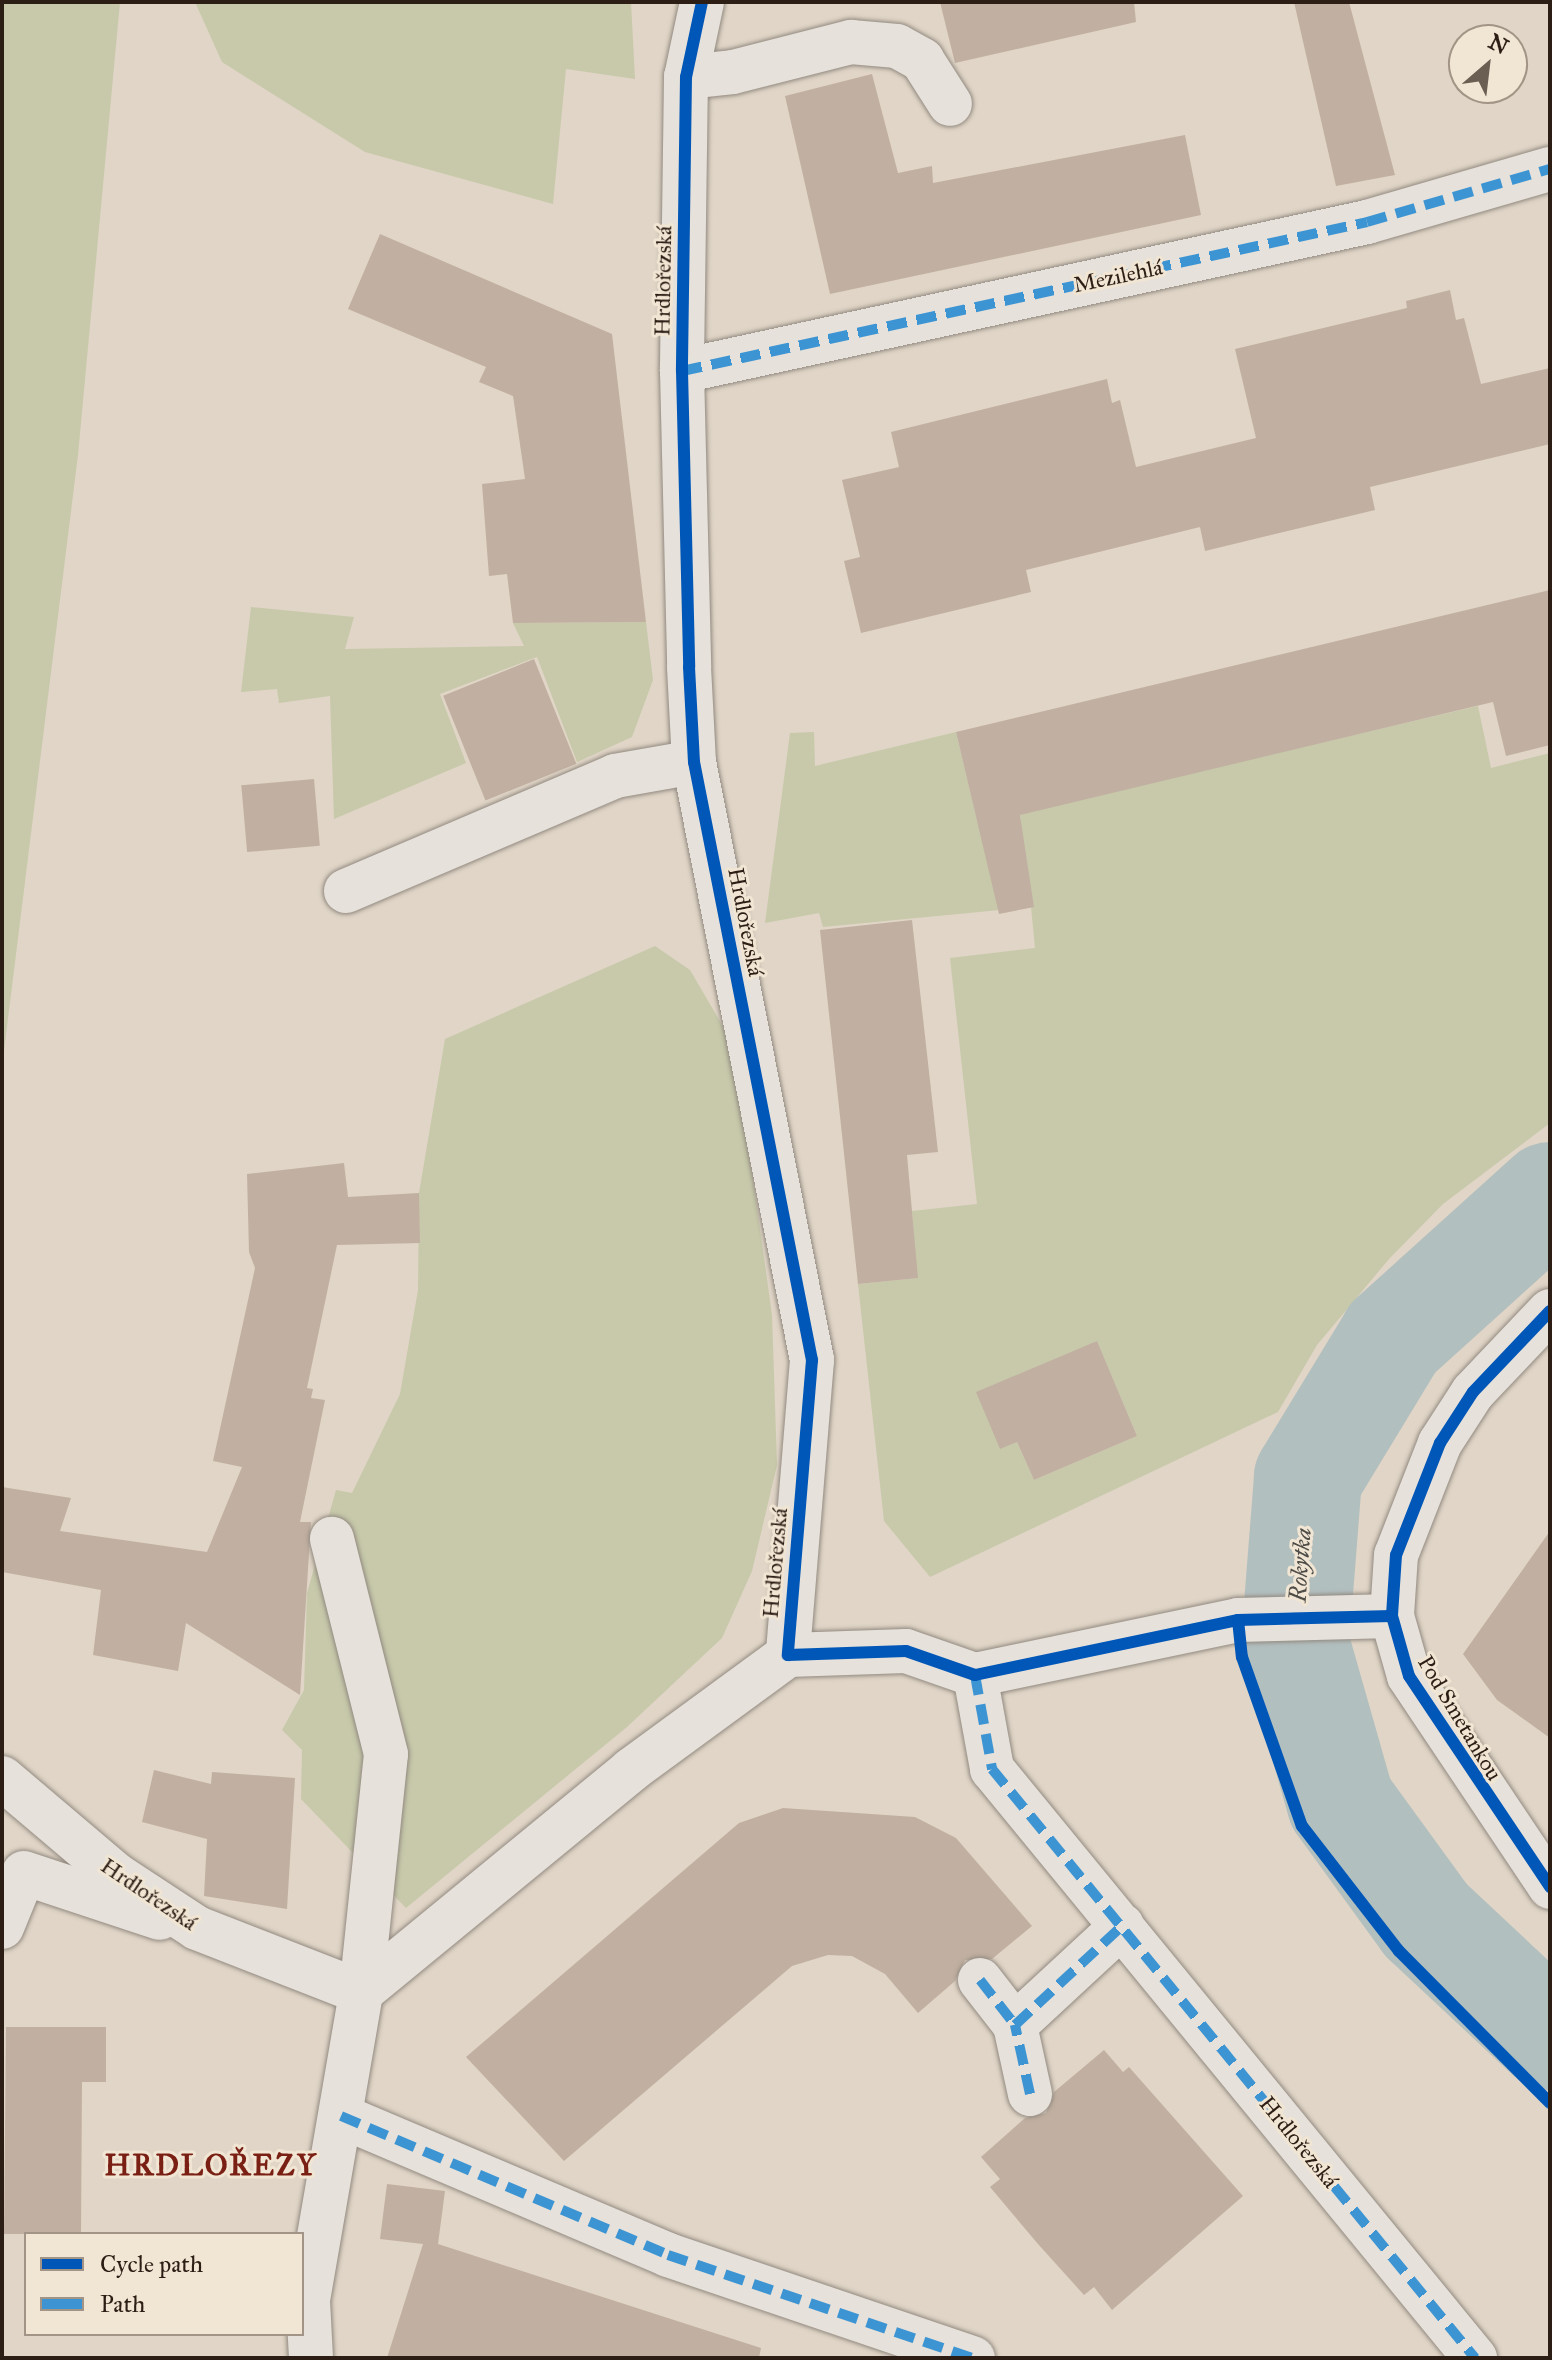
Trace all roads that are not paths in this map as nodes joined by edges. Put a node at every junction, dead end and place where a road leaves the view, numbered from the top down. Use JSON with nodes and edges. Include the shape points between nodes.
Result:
{"nodes":[{"id":1,"x":702,"y":2,"type":"edge"},
{"id":2,"x":686,"y":77,"type":"junction"},
{"id":3,"x":950,"y":104,"type":"dead end"},
{"id":4,"x":1550,"y":169,"type":"edge"},
{"id":5,"x":682,"y":371,"type":"junction"},
{"id":6,"x":694,"y":762,"type":"junction"},
{"id":7,"x":346,"y":891,"type":"dead end"},
{"id":8,"x":1550,"y":1311,"type":"edge"},
{"id":9,"x":332,"y":1539,"type":"dead end"},
{"id":10,"x":1375,"y":1616,"type":"junction"},
{"id":11,"x":788,"y":1655,"type":"junction"},
{"id":12,"x":975,"y":1675,"type":"junction"},
{"id":13,"x":2,"y":1778,"type":"edge"},
{"id":14,"x":1550,"y":1887,"type":"edge"},
{"id":15,"x":1122,"y":1926,"type":"junction"},
{"id":16,"x":2,"y":1927,"type":"edge"},
{"id":17,"x":197,"y":1928,"type":"junction"},
{"id":18,"x":980,"y":1980,"type":"dead end"},
{"id":19,"x":361,"y":1992,"type":"junction"},
{"id":20,"x":1015,"y":2025,"type":"junction"},
{"id":21,"x":1030,"y":2094,"type":"dead end"},
{"id":22,"x":341,"y":2116,"type":"junction"},
{"id":23,"x":311,"y":2358,"type":"edge"},
{"id":24,"x":973,"y":2358,"type":"edge"},
{"id":25,"x":1475,"y":2358,"type":"edge"}],
"edges":[{"from":1,"to":2,"type":"street","name":"Hrdlořezská"},
{"from":2,"to":3,"type":"street","via":[[851,42],[897,46],[922,60]]},
{"from":2,"to":5,"type":"street","name":"Hrdlořezská"},
{"from":4,"to":5,"type":"street","name":"Mezilehlá","via":[[1367,222]]},
{"from":5,"to":6,"type":"street","name":"Hrdlořezská"},
{"from":6,"to":7,"type":"street","via":[[615,776]]},
{"from":6,"to":11,"type":"street","name":"Hrdlořezská","via":[[812,1360]]},
{"from":8,"to":10,"type":"street","name":"Pod Smetankou","via":[[1473,1392],[1440,1443]]},
{"from":9,"to":19,"type":"street","via":[[386,1754]]},
{"from":10,"to":12,"type":"street","via":[[1238,1620]]},
{"from":10,"to":14,"type":"street","name":"Pod Smetankou"},
{"from":11,"to":12,"type":"street","via":[[906,1651]]},
{"from":11,"to":19,"type":"street","via":[[631,1770]]},
{"from":12,"to":15,"type":"street","name":"Hrdlořezská","via":[[992,1769]]},
{"from":13,"to":17,"type":"street","name":"Hrdlořezská","via":[[115,1874]]},
{"from":15,"to":20,"type":"street"},
{"from":15,"to":25,"type":"street","name":"Hrdlořezská"},
{"from":16,"to":17,"type":"street","via":[[24,1873],[105,1904]]},
{"from":17,"to":19,"type":"street","name":"Hrdlořezská"},
{"from":18,"to":20,"type":"street"},
{"from":19,"to":22,"type":"street"},
{"from":20,"to":21,"type":"street"},
{"from":22,"to":23,"type":"street","via":[[308,2300]]},
{"from":22,"to":24,"type":"street","via":[[668,2255]]}]}
